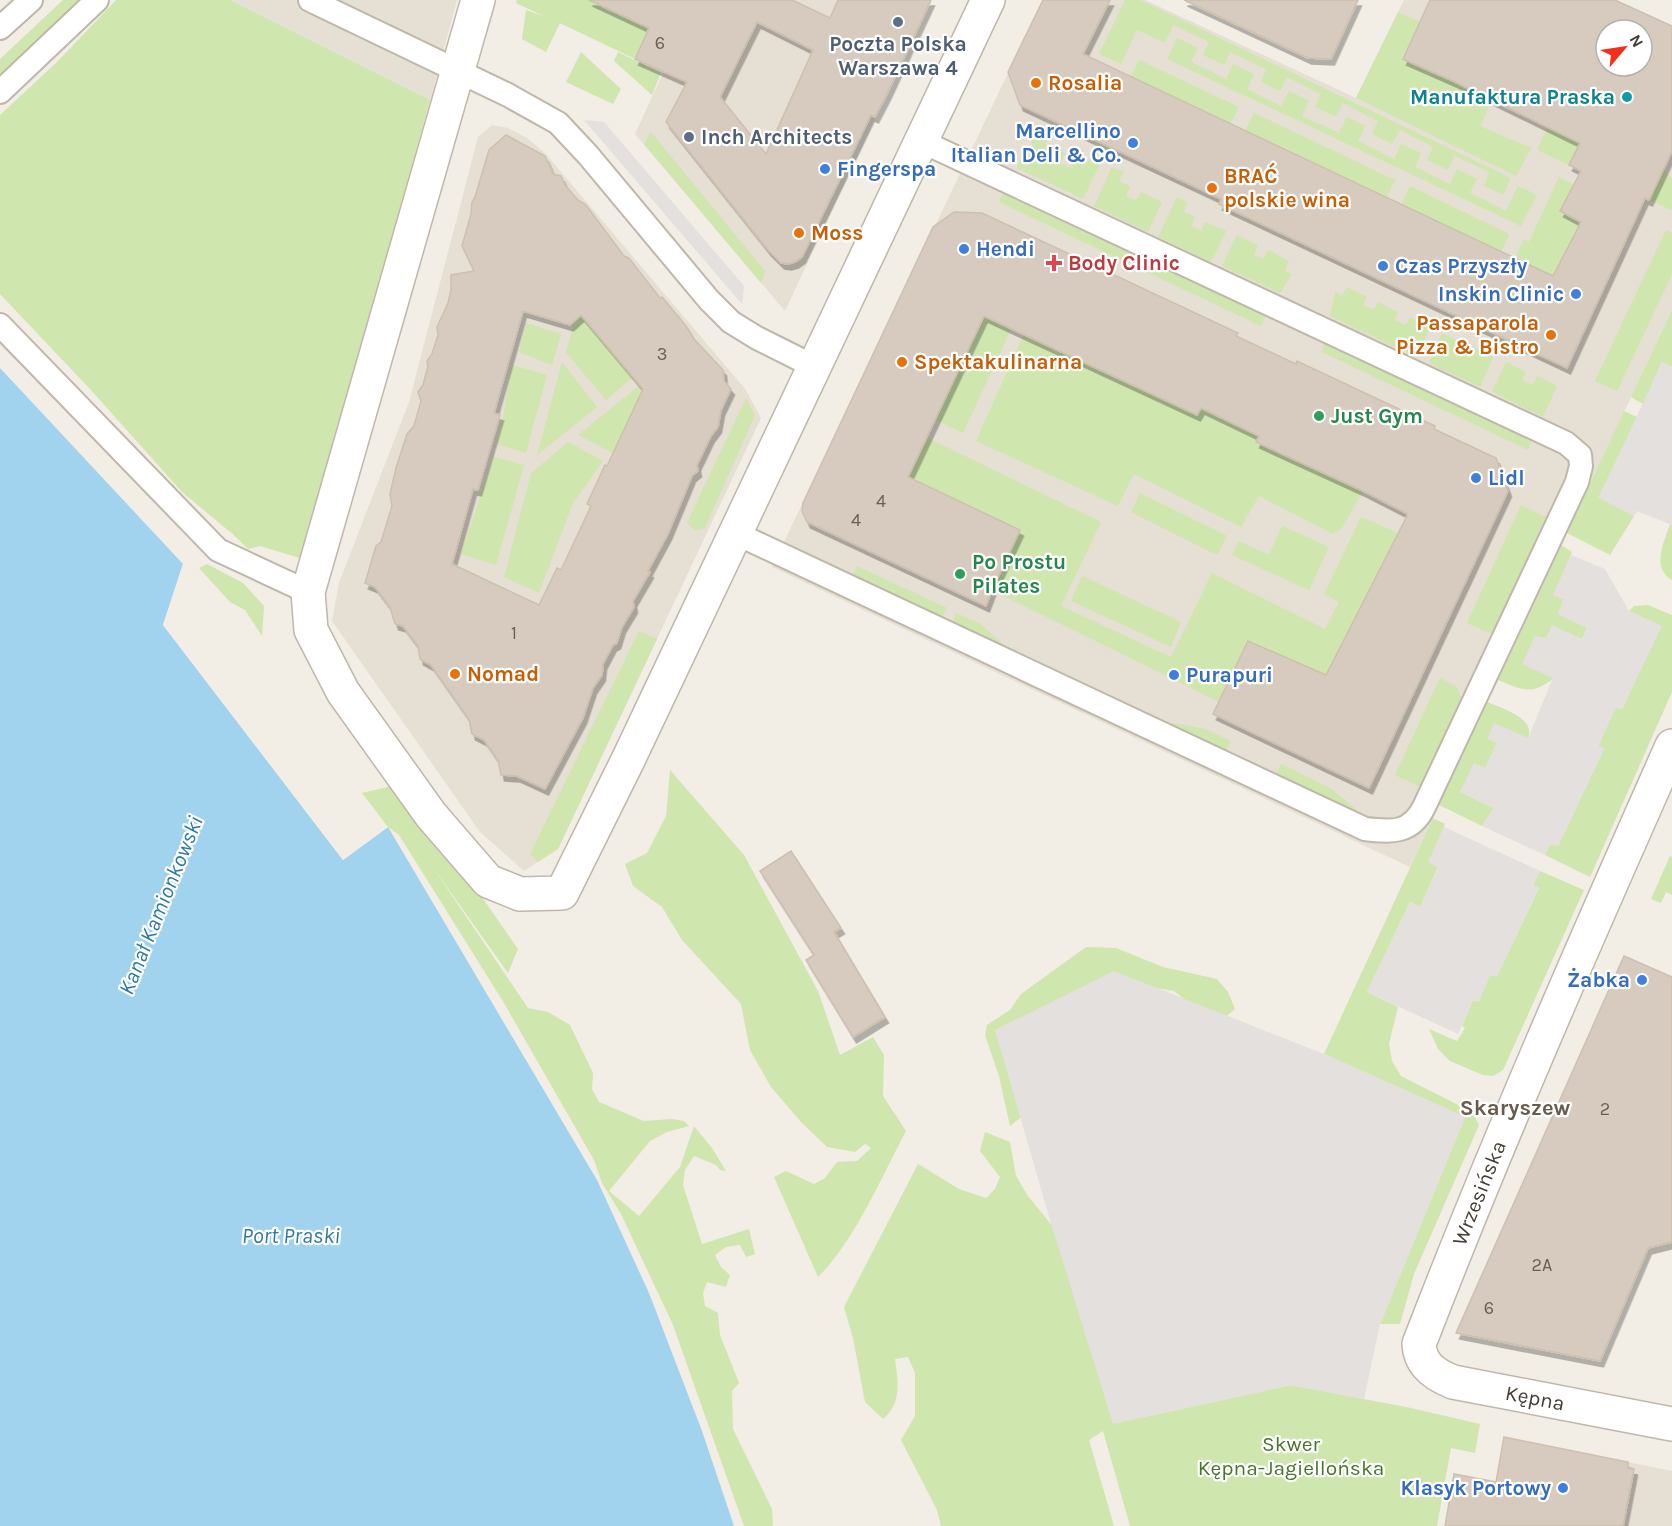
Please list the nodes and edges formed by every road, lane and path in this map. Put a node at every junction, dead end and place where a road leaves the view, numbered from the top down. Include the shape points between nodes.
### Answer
1 (31, 0) edge
2 (97, 0) edge
3 (310, 0) edge
4 (478, 0) edge
5 (988, 0) edge
6 (0, 28) edge
7 (459, 70) junction
8 (0, 92) edge
9 (921, 141) junction
10 (0, 325) edge
11 (814, 367) junction
12 (735, 533) junction
13 (308, 592) junction
14 (1672, 746) edge
15 (1419, 1344) joint
16 (1672, 1424) edge

1 - 6 lane
2 - 8 lane
3 - 7 lane
4 - 7 street
5 - 9 street
7 - 11 lane via 558,123 731,322
7 - 13 street
9 - 11 street
9 - 12 lane via 1566,443 1580,455 1576,482 1424,807 1417,820 1397,830 1365,829
10 - 13 lane via 218,550
11 - 12 street
12 - 13 street via 562,893 520,894 488,881 431,815 343,692 311,630
14 - 15 street, Wrzesińska via 1513,1108
15 - 16 street, Kępna via 1422,1361 1452,1382

